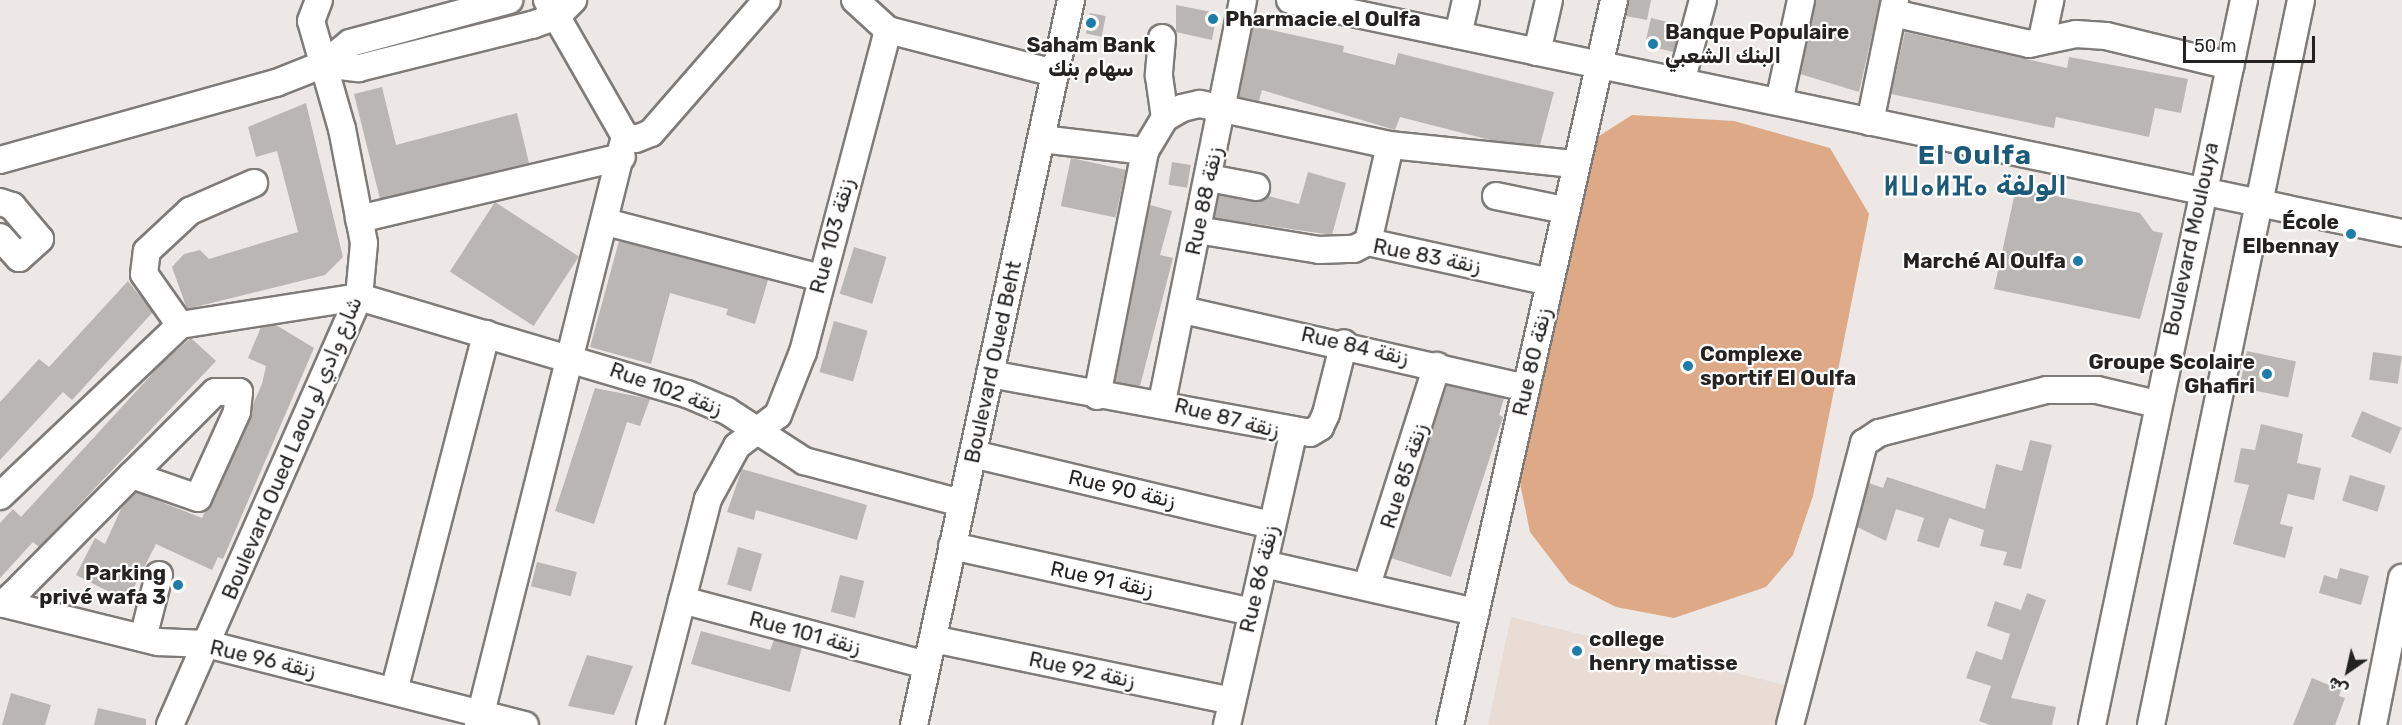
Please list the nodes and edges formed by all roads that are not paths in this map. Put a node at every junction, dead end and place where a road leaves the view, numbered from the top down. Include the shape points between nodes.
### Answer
1 (509, 0) edge
2 (767, 0) edge
3 (855, 0) edge
4 (1071, 0) edge
5 (1243, 0) edge
6 (1290, 0) edge
7 (1466, 0) edge
8 (1549, 0) edge
9 (1614, 0) edge
10 (1703, 0) edge
11 (1801, 0) edge
12 (2050, 0) edge
13 (2244, 0) edge
14 (2301, 0) edge
15 (559, 5) edge
16 (1894, 7) edge
17 (315, 11) edge
18 (888, 30) junction
19 (1458, 35) junction
20 (1162, 38) dead end
21 (2042, 39) junction
22 (1537, 52) junction
23 (324, 64) junction
24 (1599, 65) junction
25 (2230, 66) junction
26 (1054, 73) junction
27 (1681, 82) junction
28 (1779, 102) junction
29 (1224, 110) junction
30 (1165, 118) junction
31 (1870, 122) junction
32 (1041, 139) junction
33 (1390, 145) junction
34 (623, 146) junction
35 (1145, 152) junction
36 (0, 160) edge
37 (1575, 164) junction
38 (1209, 178) junction
39 (254, 183) dead end
40 (1256, 187) dead end
41 (2200, 191) junction
42 (1496, 196) dead end
43 (0, 202) edge
44 (2256, 203) junction
45 (1564, 210) junction
46 (359, 219) junction
47 (606, 222) junction
48 (1197, 230) junction
49 (2402, 233) edge
50 (0, 237) edge
51 (1368, 242) junction
52 (820, 279) junction
53 (1550, 282) junction
54 (359, 297) junction
55 (1183, 310) junction
56 (180, 325) junction
57 (486, 334) junction
58 (1344, 343) junction
59 (573, 356) junction
60 (1437, 366) junction
61 (990, 374) junction
62 (1526, 388) junction
63 (1097, 396) junction
64 (1162, 402) junction
65 (2157, 404) junction
66 (758, 432) junction
67 (1293, 434) junction
68 (973, 454) junction
69 (132, 476) junction
70 (0, 496) edge
71 (962, 503) junction
72 (1272, 525) junction
73 (952, 546) junction
74 (1264, 564) junction
75 (159, 575) dead end
76 (2402, 580) edge
77 (1367, 585) junction
78 (682, 600) junction
79 (1, 603) edge
80 (1251, 612) junction
81 (1476, 612) junction
82 (142, 638) junction
83 (933, 639) junction
84 (207, 644) junction
85 (927, 665) junction
86 (394, 691) junction
87 (1230, 713) edge
88 (479, 720) edge
89 (170, 725) edge
90 (525, 725) edge
91 (650, 725) edge
92 (914, 725) edge
93 (1450, 725) edge
94 (1790, 725) edge
95 (2092, 725) edge
96 (2151, 725) edge
97 (2373, 725) edge

1 - 23 street via 350,43
2 - 34 street via 651,133
3 - 18 street
4 - 26 street, Boulevard Oued Beht
5 - 29 street, Rue 88 زنقة
6 - 19 street
7 - 19 street
8 - 22 street
9 - 24 street, Rue 80 زنقة
10 - 27 street
11 - 28 street
12 - 21 street
13 - 25 street, Boulevard Moulouya
14 - 44 street
15 - 23 street via 359,68
15 - 34 street
16 - 21 street via 2029,44
16 - 31 street
17 - 23 street, Boulevard Oued Laou شارع وادي لو
18 - 26 street
18 - 52 street, Rue 103 زنقة
19 - 22 street
20 - 30 street via 1159,76
21 - 25 street via 2106,36
22 - 24 street
23 - 36 street via 265,87
23 - 46 street, Boulevard Oued Laou شارع وادي لو
24 - 27 street
24 - 37 street, Rue 80 زنقة
25 - 41 street, Boulevard Moulouya
26 - 32 street, Boulevard Oued Beht
27 - 28 street
28 - 31 street
29 - 30 street via 1191,105
29 - 33 street
29 - 38 street, Rue 88 زنقة
30 - 35 street
31 - 41 street
32 - 35 street
32 - 61 street, Boulevard Oued Beht
33 - 37 street
33 - 51 street
34 - 46 street
34 - 47 street
35 - 63 street
37 - 45 street, Rue 80 زنقة
38 - 40 street
38 - 48 street, Rue 88 زنقة
39 - 56 street via 190,211 147,251 144,274
41 - 44 street
41 - 65 street, Boulevard Moulouya
42 - 45 street
43 - 50 street via 12,206 40,238 19,258
44 - 49 street
44 - 96 street
45 - 53 street, Rue 80 زنقة
46 - 54 street, Boulevard Oued Laou شارع وادي لو via 364,270
47 - 52 street
47 - 59 street
48 - 51 street, Rue 83 زنقة via 1318,250 1354,249
48 - 55 street, Rue 88 زنقة
51 - 53 street, Rue 83 زنقة
52 - 66 street, Rue 103 زنقة via 785,401
53 - 62 street, Rue 80 زنقة
54 - 56 street
54 - 57 street, Rue 102 زنقة
54 - 84 street, Boulevard Oued Laou شارع وادي لو
55 - 58 street, Rue 84 زنقة
55 - 64 street, Rue 88 زنقة
56 - 70 street
57 - 59 street, Rue 102 زنقة
57 - 86 street
58 - 60 street, Rue 84 زنقة
58 - 67 street via 1320,427
59 - 66 street, Rue 102 زنقة via 687,394
59 - 88 street
60 - 62 street, Rue 84 زنقة
60 - 77 street, Rue 85 زنقة
61 - 63 street, Rue 87 زنقة
61 - 68 street, Boulevard Oued Beht
62 - 81 street, Rue 80 زنقة
63 - 64 street, Rue 87 زنقة via 1128,404
64 - 67 street, Rue 87 زنقة
65 - 94 street via 2097,390 2047,390 1879,433 1864,443
65 - 95 street, Boulevard Moulouya
66 - 71 street, Rue 102 زنقة via 813,465
66 - 78 street, Rue 103 زنقة via 737,446 722,466
67 - 72 street, Rue 86 زنقة
68 - 71 street, Boulevard Oued Beht
68 - 72 street, Rue 90 زنقة
69 - 69 street via 215,392 239,392 237,412 198,498
69 - 79 street
71 - 73 street, Boulevard Oued Beht
72 - 74 street, Rue 86 زنقة
73 - 80 street, Rue 91 زنقة
73 - 83 street, Boulevard Oued Beht
74 - 77 street
74 - 80 street, Rue 86 زنقة
75 - 82 street
76 - 97 street
77 - 81 street
78 - 85 street, Rue 101 زنقة
78 - 91 street, Rue 103 زنقة
79 - 82 street, Rue 96 زنقة
80 - 87 street, Rue 86 زنقة
81 - 93 street, Rue 80 زنقة
82 - 84 street, Rue 96 زنقة
83 - 85 street, Boulevard Oued Beht
83 - 87 street, Rue 92 زنقة
84 - 86 street, Rue 96 زنقة
84 - 89 street, Boulevard Oued Laou شارع وادي لو
85 - 92 street, Boulevard Oued Beht
86 - 88 street, Rue 96 زنقة
88 - 90 street, Rue 96 زنقة

